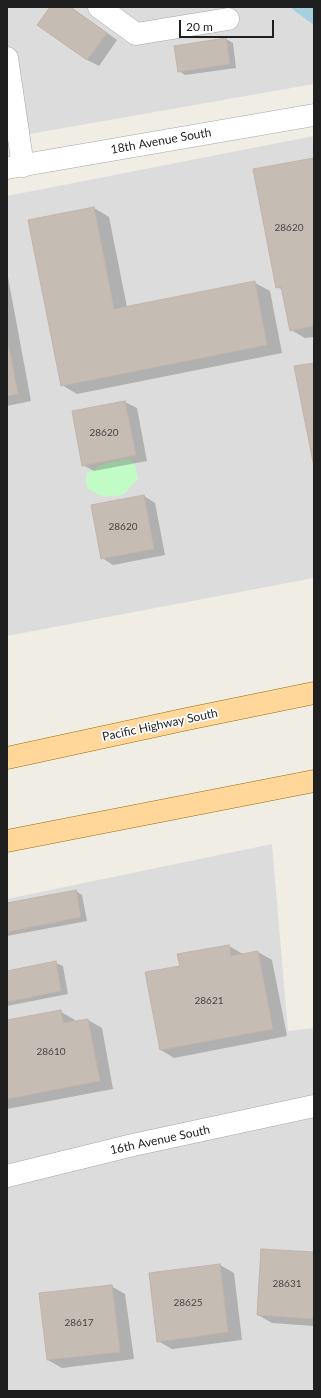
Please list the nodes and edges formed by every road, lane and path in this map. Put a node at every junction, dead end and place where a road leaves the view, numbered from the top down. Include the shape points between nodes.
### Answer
1 (99, 7) edge
2 (228, 18) dead end
3 (7, 58) edge
4 (314, 114) edge
5 (15, 167) edge
6 (314, 693) edge
7 (7, 758) edge
8 (314, 781) edge
9 (7, 841) edge
10 (314, 1106) edge
11 (7, 1176) edge

1 - 2 street via 136,34
3 - 5 street
4 - 5 street, 18th Avenue South
6 - 7 main road, Pacific Highway South
8 - 9 main road
10 - 11 street, 16th Avenue South via 133,1145

